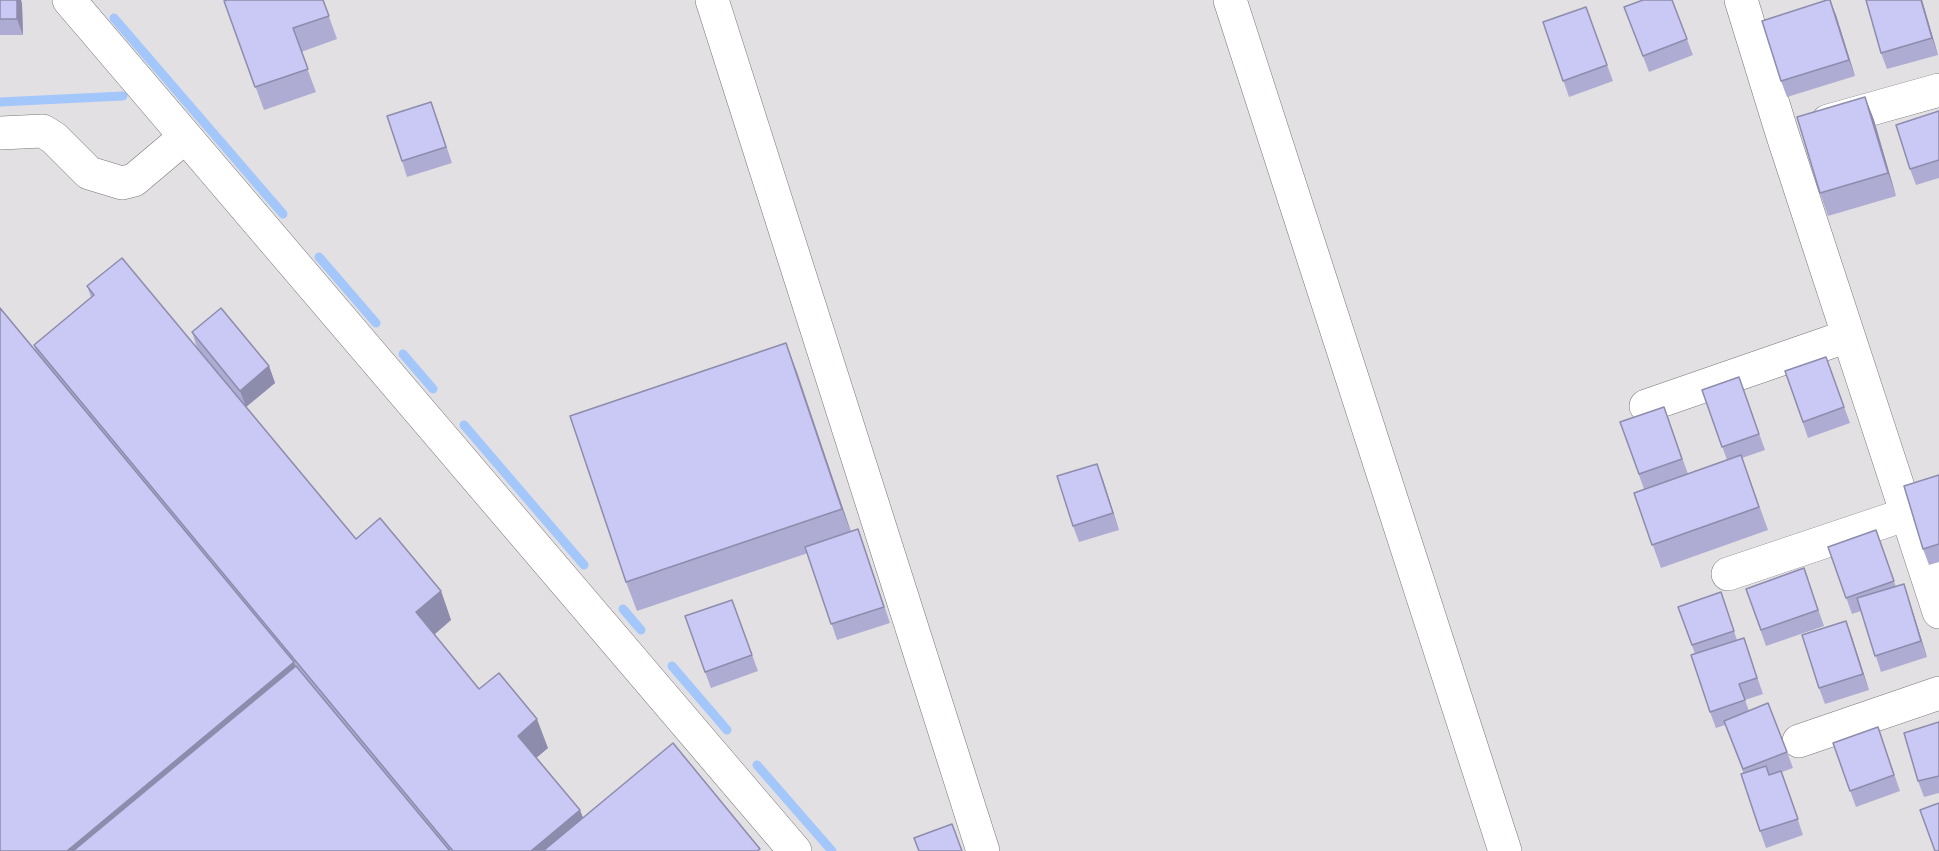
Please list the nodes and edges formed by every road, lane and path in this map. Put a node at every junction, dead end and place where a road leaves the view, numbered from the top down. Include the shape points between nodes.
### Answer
1 (712, 0) edge
2 (1230, 0) edge
3 (1741, 0) edge
4 (80, 3) edge
5 (1939, 90) edge
6 (0, 133) edge
7 (1782, 134) junction
8 (185, 137) junction
9 (1848, 336) junction
10 (1646, 406) dead end
11 (1907, 514) junction
12 (1728, 574) dead end
13 (1937, 601) edge
14 (1939, 693) edge
15 (1800, 741) dead end
16 (795, 851) edge
17 (983, 851) edge
18 (1504, 851) edge

1 - 17 street
2 - 18 street
3 - 7 street
4 - 8 street
5 - 7 street
6 - 8 street via 43,131 89,173 122,183 135,180
7 - 9 street
8 - 16 street
9 - 10 street
9 - 11 street
11 - 12 street
11 - 13 street
14 - 15 street

